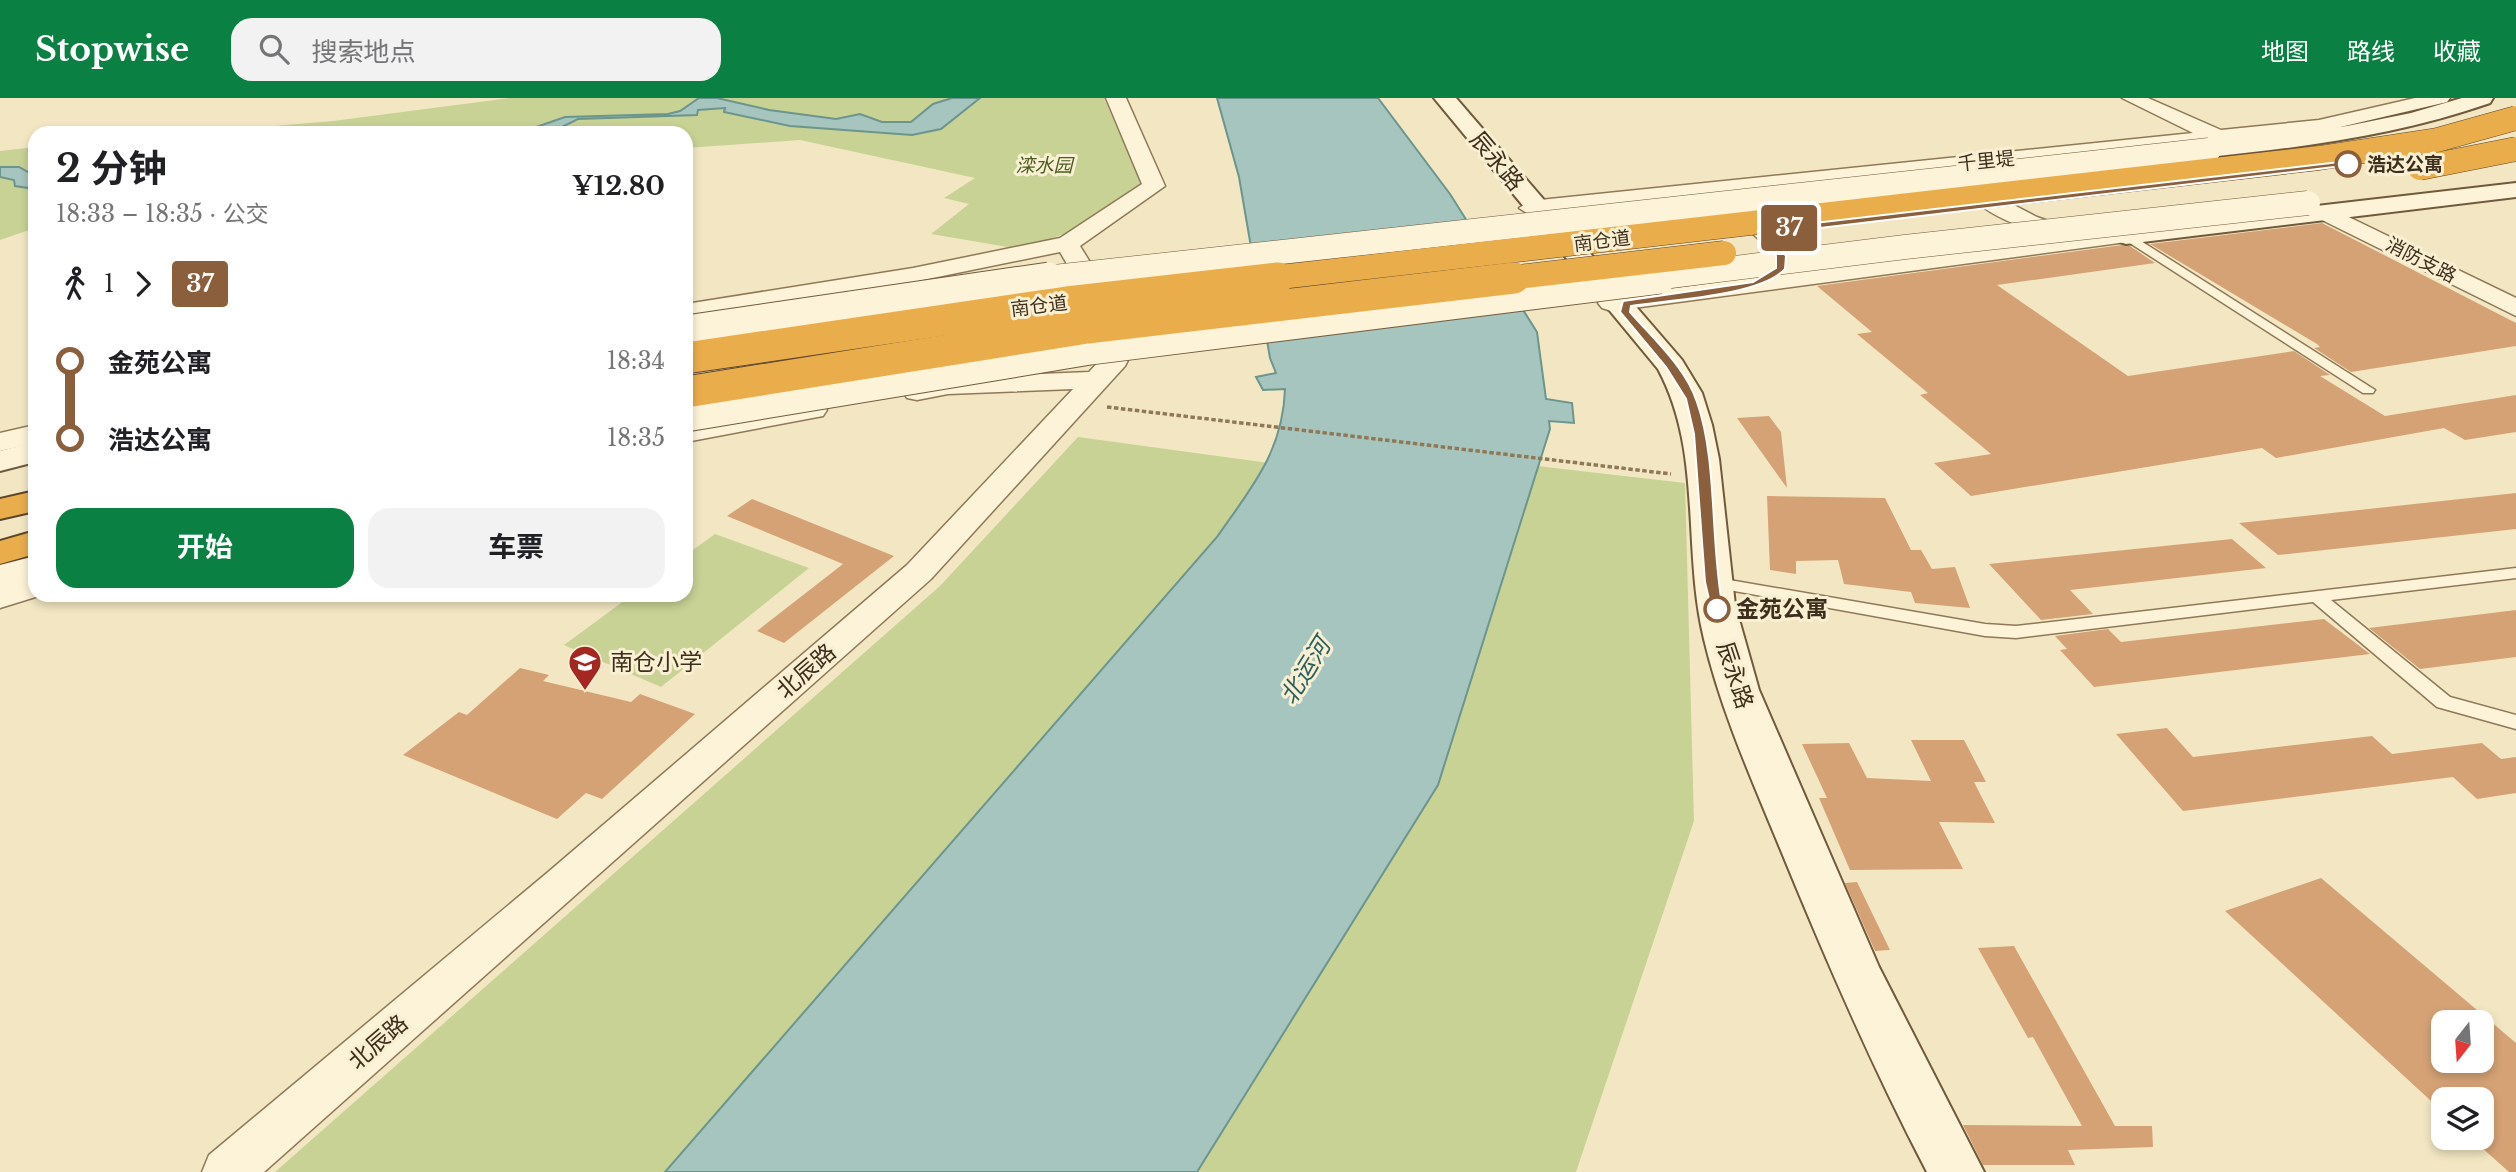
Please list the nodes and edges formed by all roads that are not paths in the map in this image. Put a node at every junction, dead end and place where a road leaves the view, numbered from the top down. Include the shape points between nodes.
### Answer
1 (1116, 98) edge
2 (1438, 98) edge
3 (1445, 98) edge
4 (2132, 98) edge
5 (2440, 98) edge
6 (2482, 98) edge
7 (2516, 118) edge
8 (2516, 126) edge
9 (2213, 143) junction
10 (2516, 149) edge
11 (1975, 162) junction
12 (2516, 178) edge
13 (2516, 190) edge
14 (1658, 194) junction
15 (1993, 204) junction
16 (1533, 208) junction
17 (2317, 208) junction
18 (1763, 232) junction
19 (2126, 236) junction
20 (2095, 240) junction
21 (1067, 244) junction
22 (1755, 285) junction
23 (1622, 304) junction
24 (2516, 308) edge
25 (693, 311) edge
26 (693, 330) edge
27 (693, 357) edge
28 (2368, 390) dead end
29 (693, 391) edge
30 (1088, 392) junction
31 (693, 415) edge
32 (693, 432) edge
33 (28, 435) edge
34 (0, 442) edge
35 (28, 455) edge
36 (0, 461) edge
37 (28, 482) edge
38 (0, 488) edge
39 (28, 502) edge
40 (0, 509) edge
41 (28, 543) edge
42 (0, 551) edge
43 (28, 569) edge
44 (2516, 573) edge
45 (0, 576) edge
46 (1707, 581) junction
47 (28, 588) edge
48 (0, 597) edge
49 (2317, 597) junction
50 (2516, 722) edge
51 (227, 1172) edge
52 (1940, 1172) edge
53 (1956, 1172) edge

1 - 21 street via 1154,186
2 - 16 street, 辰永路
3 - 16 street, 辰永路
4 - 9 street
5 - 9 street, 千里堤 via 2319,126
6 - 9 street, 千里堤 via 2416,120 2363,131
7 - 27 highway, 南仓道, bridge via 2438,140 2331,156 1067,302
8 - 15 street via 2433,150 2372,160
9 - 11 street, 千里堤
9 - 26 street, bridge via 1092,272
10 - 29 highway, 南仓道, bridge via 2407,171 1087,328
11 - 14 street, 千里堤
11 - 15 street via 1961,170 1964,178
12 - 17 street
13 - 17 street
14 - 16 street, 千里堤
14 - 18 street via 1712,204
15 - 18 street
15 - 20 street via 2040,225
16 - 23 street, 辰永路
17 - 19 street
17 - 24 street, 消防支路
17 - 31 street, bridge via 1905,247 1090,349
18 - 22 street via 1778,249 1780,269
19 - 20 street
19 - 28 lane
20 - 22 street
21 - 25 street
21 - 30 street, 北辰路 via 1106,310 1115,360
22 - 23 street
23 - 46 street, 辰永路 via 1681,391 1692,431
23 - 46 street, 辰永路 via 1691,399 1700,434
30 - 32 street via 948,386
30 - 51 street, 北辰路 via 919,572
33 - 34 street
35 - 36 street
37 - 38 highway
39 - 40 highway
41 - 42 highway
43 - 45 street
44 - 49 lane
46 - 49 lane via 2016,632
46 - 52 street, 辰永路 via 1712,633 1732,704 1802,882 1903,1105
46 - 53 street, 辰永路 via 1743,706 1846,949 1921,1109
47 - 48 street
49 - 50 lane via 2444,702

